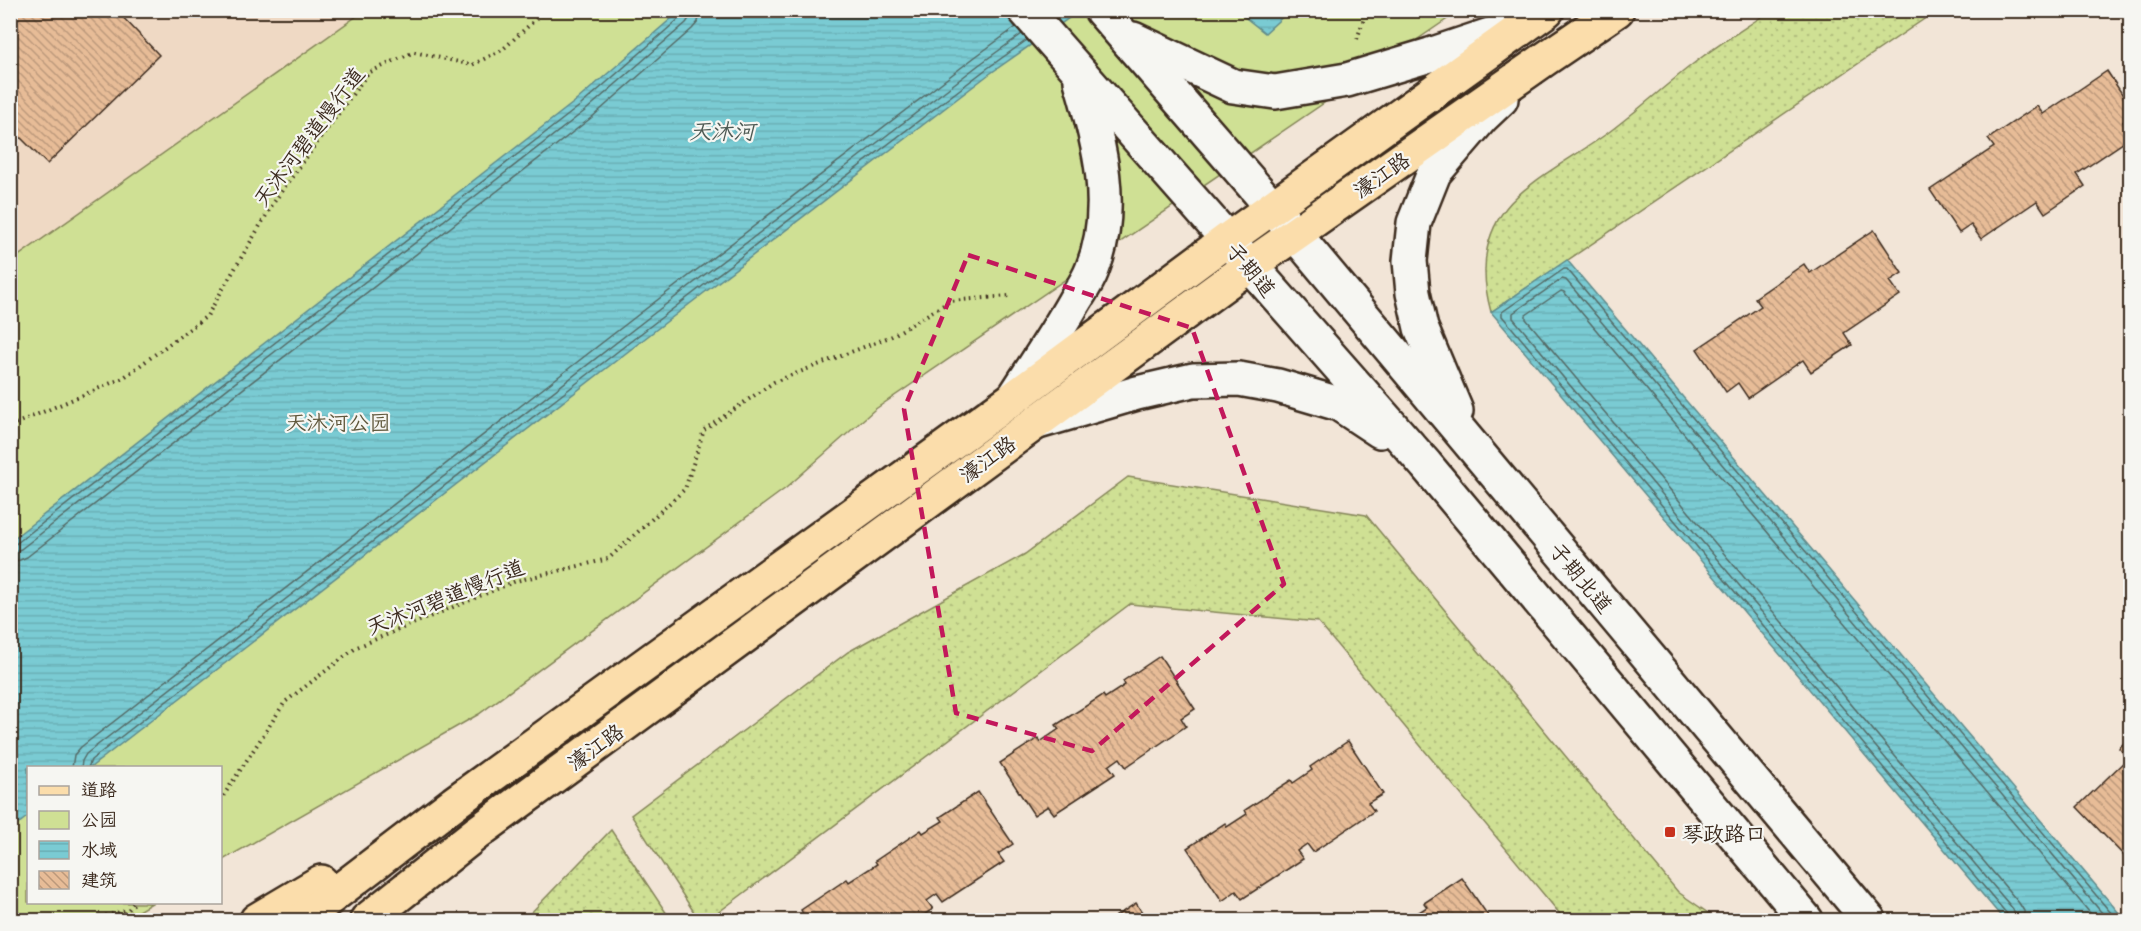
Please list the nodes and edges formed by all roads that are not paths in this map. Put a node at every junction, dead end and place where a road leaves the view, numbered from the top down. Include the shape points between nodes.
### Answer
1 (1025, 10) edge
2 (1617, 10) edge
3 (1539, 16) edge
4 (1111, 22) edge
5 (1545, 59) junction
6 (1079, 73) junction
7 (1274, 208) junction
8 (1295, 234) junction
9 (1227, 240) junction
10 (1249, 267) junction
11 (1015, 397) junction
12 (1036, 422) junction
13 (1470, 443) junction
14 (1426, 465) junction
15 (454, 803) junction
16 (478, 832) junction
17 (257, 921) edge
18 (301, 921) edge
19 (367, 921) edge
20 (398, 921) edge
21 (1806, 921) edge
22 (1869, 921) edge

1 - 6 street, 子期道
2 - 5 main road, 濠江路
3 - 4 street via 1347,80 1275,92 1233,86
3 - 7 main road, 濠江路
4 - 7 street
5 - 8 main road, 濠江路
5 - 13 street via 1482,117 1434,173 1414,223 1410,261 1421,328
6 - 9 street, 子期道
6 - 11 street via 1097,135 1105,194 1102,233 1092,271
7 - 8 street
7 - 9 main road, 濠江路
8 - 10 main road, 濠江路
8 - 13 street, 子期北道
9 - 10 street, 子期道
9 - 11 main road, 濠江路
10 - 12 main road, 濠江路
10 - 14 street, 子期道
11 - 15 main road, 濠江路
12 - 14 street via 1193,380 1239,379 1339,404
12 - 16 main road, 濠江路
13 - 22 street, 子期北道
14 - 21 street
15 - 17 main road
15 - 18 main road, 濠江路
16 - 19 main road, 濠江路
16 - 20 main road

